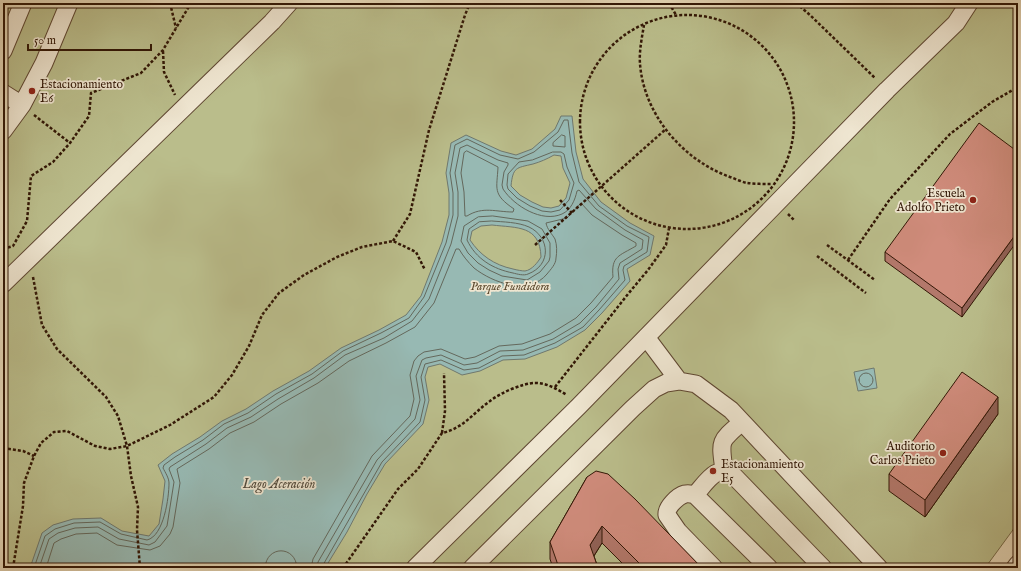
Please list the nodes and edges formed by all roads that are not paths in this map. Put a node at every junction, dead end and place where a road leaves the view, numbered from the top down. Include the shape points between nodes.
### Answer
1 (23, 3) edge
2 (69, 3) edge
3 (289, 3) edge
4 (969, 3) edge
5 (3, 51) edge
6 (3, 93) edge
7 (22, 105) junction
8 (3, 131) edge
9 (3, 284) edge
10 (646, 337) junction
11 (679, 381) junction
12 (742, 422) junction
13 (724, 470) junction
14 (695, 494) junction
15 (1018, 564) edge
16 (415, 568) edge
17 (472, 568) edge
18 (714, 568) edge
19 (769, 568) edge
20 (823, 568) edge
21 (879, 568) edge
22 (1015, 568) edge

1 - 5 street
2 - 7 street via 44,63
3 - 9 street
4 - 10 street via 956,23 887,90
6 - 7 street
7 - 8 street
10 - 11 street
10 - 16 street
11 - 12 street via 696,384 731,410
11 - 17 street via 666,383 654,389
12 - 13 street via 725,437 721,447
12 - 21 street
13 - 14 street via 713,475
13 - 20 street via 734,476
14 - 18 street via 685,494 676,500 668,509 667,515 678,531
14 - 19 street
15 - 22 street

